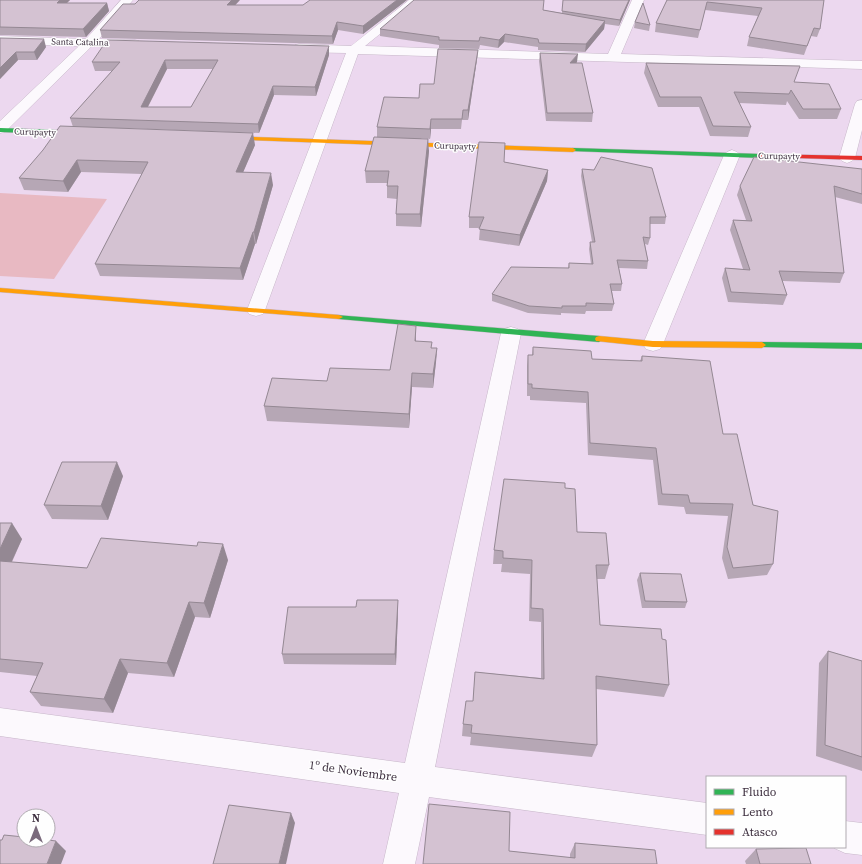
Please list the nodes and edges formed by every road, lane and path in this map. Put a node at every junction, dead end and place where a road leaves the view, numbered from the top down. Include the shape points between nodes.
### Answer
1 (126, 0) edge
2 (416, 0) edge
3 (638, 0) edge
4 (0, 40) edge
5 (90, 42) junction
6 (145, 44) edge
7 (289, 48) edge
8 (352, 50) junction
9 (613, 57) junction
10 (862, 65) edge
11 (862, 104) edge
12 (0, 130) edge
13 (96, 134) edge
14 (215, 138) edge
15 (319, 142) junction
16 (732, 156) junction
17 (847, 158) junction
18 (862, 158) edge
19 (0, 290) edge
20 (256, 310) junction
21 (511, 333) junction
22 (653, 344) junction
23 (862, 346) edge
24 (0, 722) edge
25 (416, 780) junction
26 (706, 819) edge
27 (846, 837) edge
28 (862, 839) edge
29 (399, 864) edge

1 - 5 street
2 - 8 street
3 - 9 street
4 - 5 street, Santa Catalina
5 - 6 street, Santa Catalina
5 - 12 street
7 - 8 street
8 - 9 street
8 - 15 street
9 - 10 street
11 - 17 street
12 - 13 street, Curupayty
14 - 15 street, Curupayty
15 - 16 street, Curupayty
15 - 20 street
16 - 17 street, Curupayty
16 - 22 street
17 - 18 street, Curupayty
19 - 20 street
20 - 21 street
21 - 22 street
21 - 25 street
22 - 23 street
24 - 25 street, 1º de Noviembre
25 - 26 street, 1º de Noviembre
25 - 29 street
27 - 28 street

